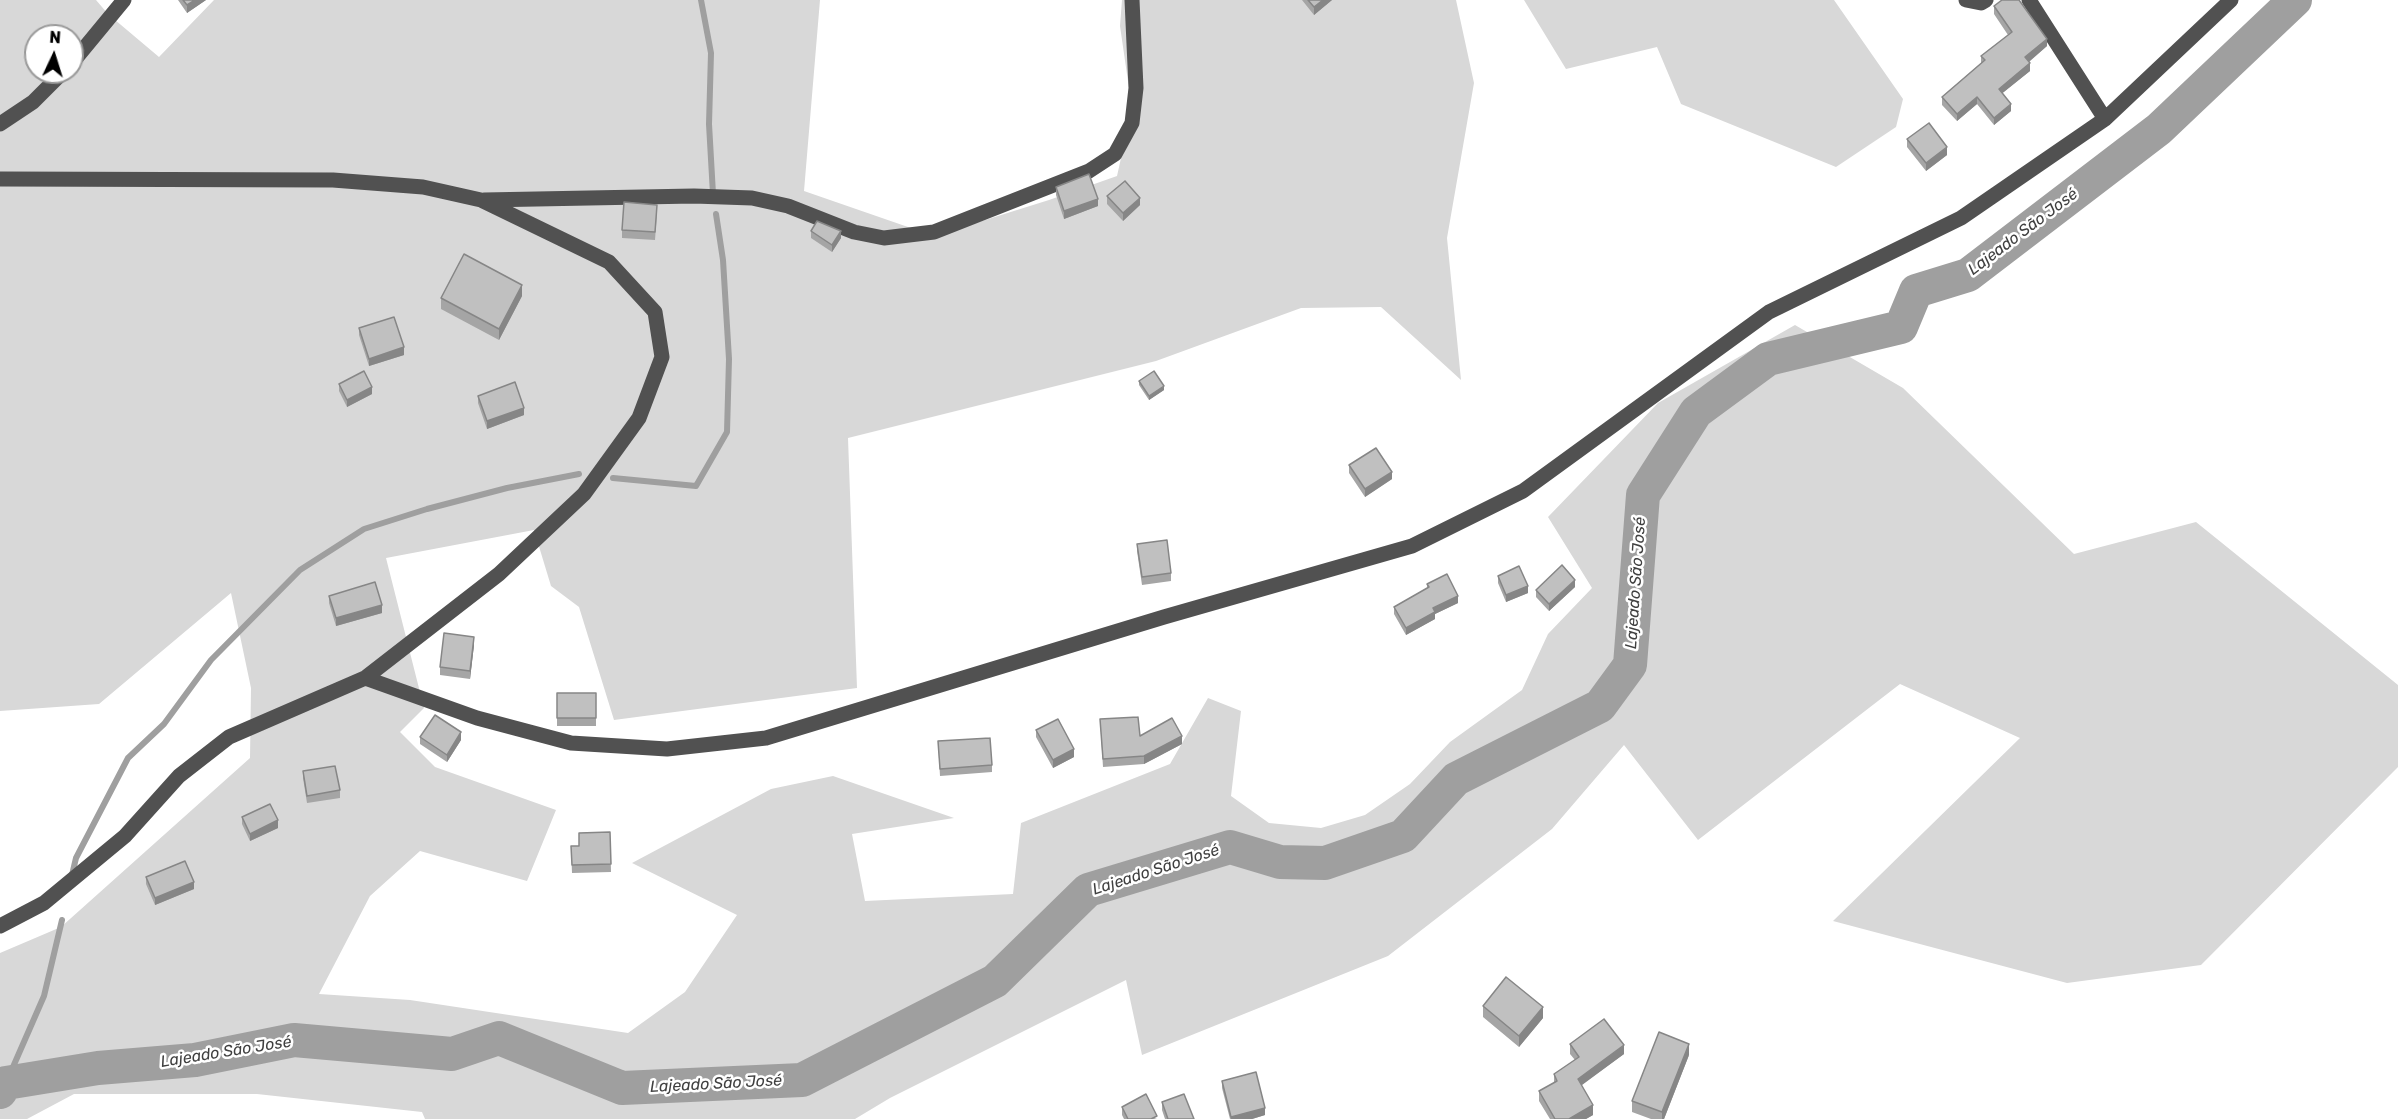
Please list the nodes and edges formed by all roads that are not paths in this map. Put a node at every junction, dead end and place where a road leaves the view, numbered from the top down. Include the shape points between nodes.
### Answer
1 (124, 0) edge
2 (1132, 0) edge
3 (1966, 0) edge
4 (1986, 0) edge
5 (2029, 0) edge
6 (2231, 0) edge
7 (84, 48) edge
8 (51, 84) edge
9 (2105, 119) junction
10 (0, 124) edge
11 (0, 179) edge
12 (481, 200) junction
13 (366, 678) junction
14 (0, 926) edge

1 - 7 street
2 - 12 street via 1135,100 1132,123 1114,154 1089,171 934,232 884,238 752,198
3 - 4 street
5 - 9 street
6 - 9 street
8 - 10 street via 33,102
9 - 13 street via 1961,218 1769,312 1523,491 1412,546 766,738 667,749 571,743 477,718
11 - 12 street via 333,180 423,188
12 - 13 street via 609,262 655,312 662,357 639,418 584,494 499,574
13 - 14 street via 229,737 179,776 125,836 44,903

